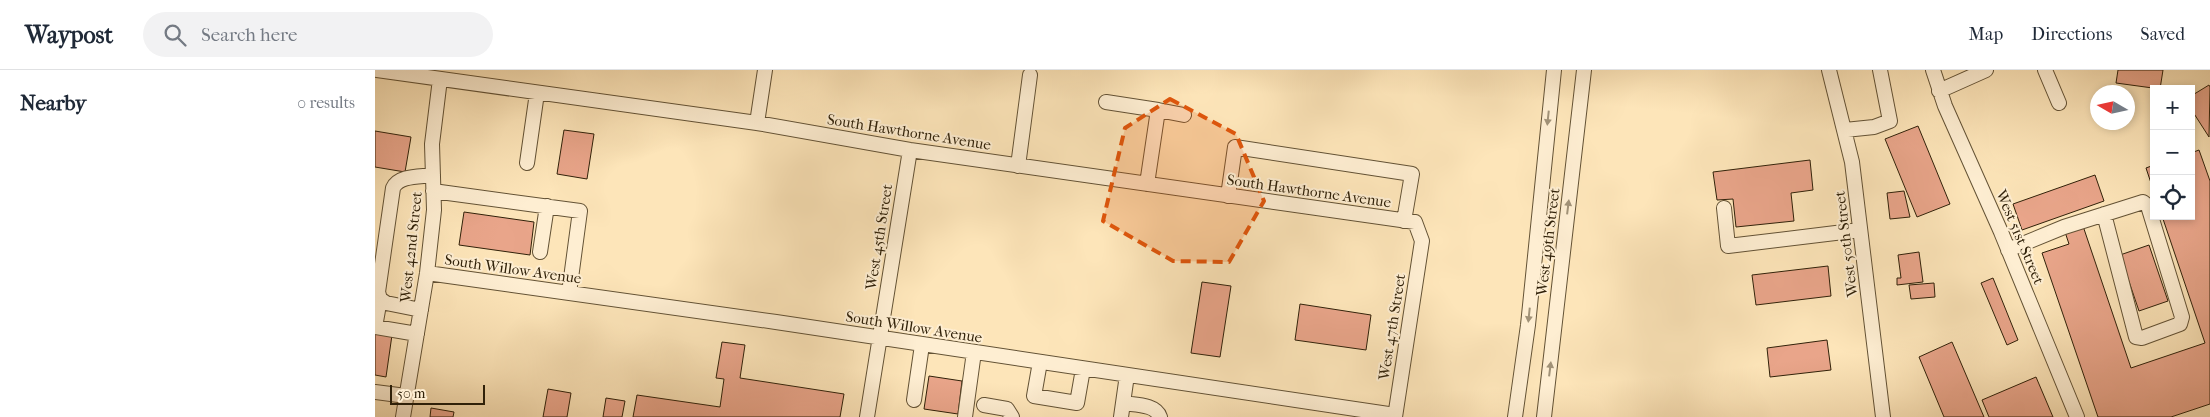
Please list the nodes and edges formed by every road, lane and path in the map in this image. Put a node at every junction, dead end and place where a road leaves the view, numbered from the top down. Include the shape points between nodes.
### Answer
1 (377, 70) edge
2 (765, 70) edge
3 (1554, 70) edge
4 (1584, 70) edge
5 (1829, 70) edge
6 (1880, 70) edge
7 (1933, 70) edge
8 (1986, 70) edge
9 (2045, 70) edge
10 (1031, 75) dead end
11 (446, 77) edge
12 (1939, 91) junction
13 (537, 94) junction
14 (1106, 102) dead end
15 (2059, 103) dead end
16 (1158, 110) junction
17 (1184, 115) dead end
18 (757, 123) junction
19 (1845, 130) junction
20 (910, 150) junction
21 (527, 163) dead end
22 (1018, 166) junction
23 (433, 175) junction
24 (1147, 184) junction
25 (433, 191) junction
26 (1228, 196) junction
27 (547, 206) junction
28 (1724, 208) dead end
29 (2104, 214) junction
30 (1404, 221) junction
31 (1860, 230) junction
32 (1422, 241) joint
33 (2008, 250) junction
34 (540, 252) dead end
35 (427, 273) junction
36 (569, 293) junction
37 (380, 300) junction
38 (421, 310) junction
39 (375, 327) edge
40 (417, 334) junction
41 (879, 338) junction
42 (922, 345) junction
43 (974, 352) junction
44 (1040, 362) junction
45 (1083, 368) junction
46 (1127, 375) junction
47 (375, 392) edge
48 (406, 396) junction
49 (913, 400) dead end
50 (1123, 403) junction
51 (984, 405) dead end
52 (1395, 416) edge
53 (403, 417) edge
54 (867, 417) edge
55 (965, 417) edge
56 (1012, 417) edge
57 (1121, 417) edge
58 (1160, 417) edge
59 (1515, 417) edge
60 (1544, 417) edge
61 (1883, 417) edge
62 (2077, 417) edge

1 - 11 street, South Hawthorne Avenue
2 - 18 street
3 -> 59 street, West 49th Street via 1528,325
60 -> 4 street, West 49th Street
5 - 19 street, West 50th Street
6 - 19 street via 1890,121 1874,128
7 - 12 street, West 51st Street
8 - 12 street
9 - 15 street
10 - 22 street
11 - 13 street, South Hawthorne Avenue
11 - 23 street, West 42nd Street via 432,144
12 - 33 street, West 51st Street
13 - 18 street, South Hawthorne Avenue
13 - 21 street
14 - 16 street
16 - 17 street
16 - 24 street
18 - 20 street, South Hawthorne Avenue
19 - 31 street, West 50th Street
20 - 22 street, South Hawthorne Avenue
20 - 41 street, West 45th Street
22 - 24 street, South Hawthorne Avenue
23 - 25 street, West 42nd Street
23 - 37 street via 402,180 393,188 378,292
24 - 26 street, South Hawthorne Avenue
25 - 27 street
25 - 35 street, West 42nd Street
26 - 30 street, South Hawthorne Avenue
26 - 30 street via 1235,147 1411,174
27 - 34 street
27 - 36 street via 580,211
28 - 31 street via 1728,246
29 - 29 street via 2143,202 2149,206 2182,317 2180,324 2142,338 2136,337
29 - 33 street
30 - 32 street, South Hawthorne Avenue via 1415,222
31 - 61 street, West 50th Street
32 - 52 street, West 47th Street
33 - 62 street, West 51st Street
35 - 36 street, South Willow Avenue
35 - 38 street, West 42nd Street
36 - 41 street, South Willow Avenue
37 - 38 street
37 - 39 street
38 - 40 street, West 42nd Street
39 - 40 street
40 - 48 street, West 42nd Street
41 - 42 street, South Willow Avenue
41 - 54 street, West 45th Street
42 - 43 street, South Willow Avenue
42 - 49 street
43 - 44 street, South Willow Avenue
43 - 55 street
44 - 45 street, South Willow Avenue
44 - 45 street via 1034,396 1077,403
45 - 46 street, South Willow Avenue
46 - 50 street
46 - 52 street, South Willow Avenue
47 - 48 street
48 - 53 street, West 42nd Street
50 - 57 street
50 - 58 street via 1153,408
51 - 56 street via 1007,409

